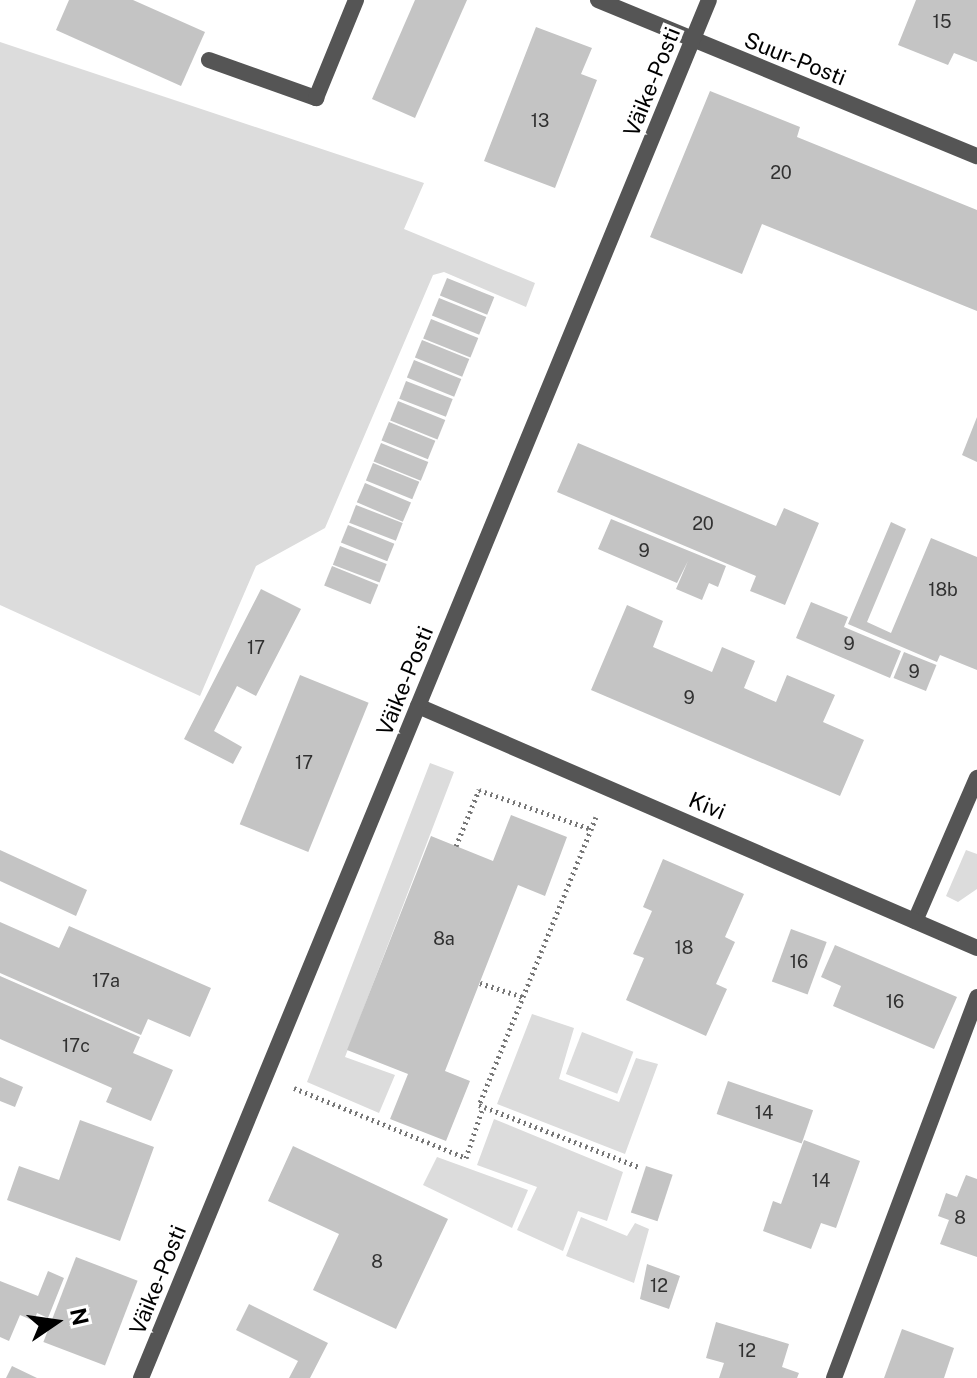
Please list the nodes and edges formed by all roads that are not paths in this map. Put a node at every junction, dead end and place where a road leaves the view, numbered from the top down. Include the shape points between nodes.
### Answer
1 (356, 0) edge
2 (598, 0) edge
3 (709, 0) edge
4 (692, 42) junction
5 (209, 60) dead end
6 (977, 156) edge
7 (418, 706) junction
8 (977, 778) edge
9 (915, 921) junction
10 (977, 948) edge
11 (977, 997) edge
12 (141, 1378) edge
13 (834, 1378) edge

1 - 5 street via 316,98
2 - 4 street, Suur-Posti
3 - 4 street, Väike-Posti
4 - 6 street, Suur-Posti
4 - 7 street, Väike-Posti
7 - 9 street, Kivi
7 - 12 street, Väike-Posti
8 - 9 street
9 - 10 street, Kivi
11 - 13 street

